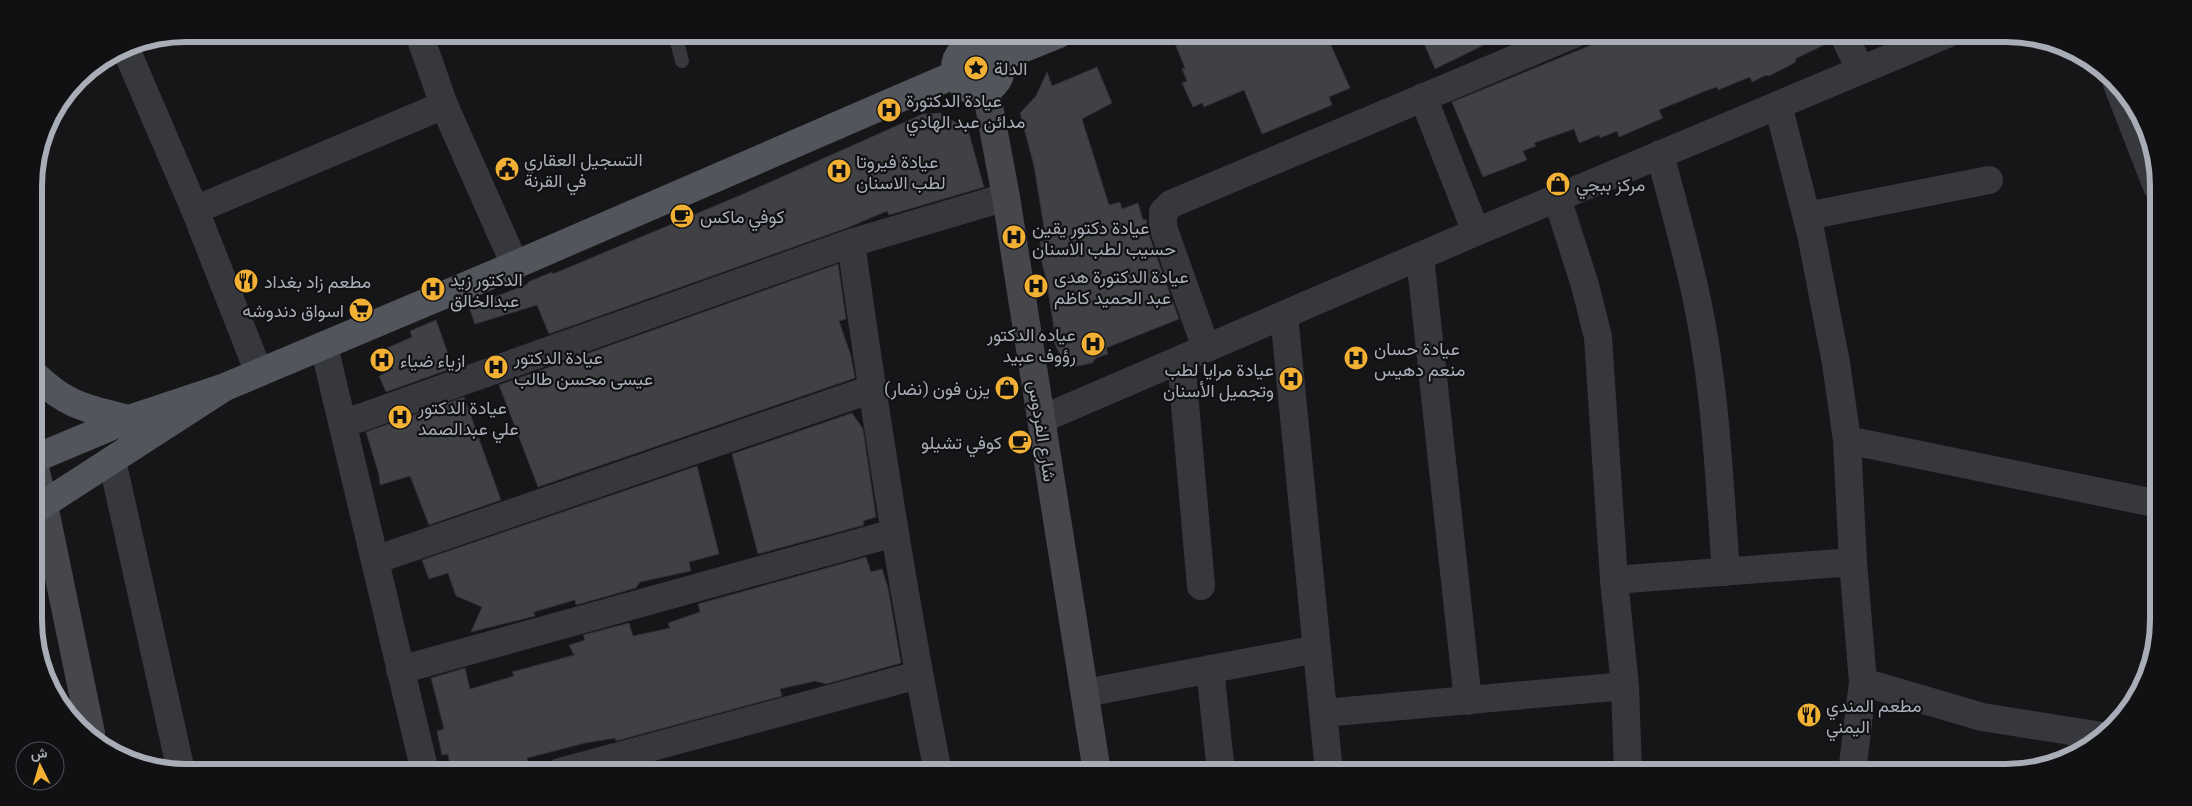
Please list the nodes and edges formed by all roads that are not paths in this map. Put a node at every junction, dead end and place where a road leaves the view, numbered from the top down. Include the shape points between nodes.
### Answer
1 (423, 43) edge
2 (677, 43) edge
3 (969, 43) edge
4 (981, 43) edge
5 (1037, 43) edge
6 (1552, 43) edge
7 (1847, 43) edge
8 (1925, 43) edge
9 (128, 55) edge
10 (1000, 58) junction
11 (682, 61) dead end
12 (1860, 69) junction
13 (956, 74) junction
14 (986, 90) junction
15 (1423, 97) junction
16 (444, 105) junction
17 (1778, 106) junction
18 (2127, 111) edge
19 (1660, 154) junction
20 (2147, 161) edge
21 (1989, 180) dead end
22 (1006, 197) junction
23 (1557, 198) junction
24 (195, 210) junction
25 (1807, 216) junction
26 (1476, 232) junction
27 (851, 243) junction
28 (1420, 257) junction
29 (515, 265) junction
30 (1284, 315) junction
31 (324, 346) junction
32 (1206, 348) junction
33 (1181, 359) junction
34 (259, 373) junction
35 (43, 383) edge
36 (225, 387) junction
37 (872, 389) junction
38 (1042, 419) junction
39 (129, 420) junction
40 (343, 424) junction
41 (1847, 440) junction
42 (42, 455) edge
43 (112, 460) junction
44 (2150, 502) edge
45 (42, 506) edge
46 (42, 517) edge
47 (894, 533) junction
48 (375, 560) junction
49 (1853, 562) junction
50 (1726, 572) junction
51 (1614, 580) junction
52 (1201, 586) dead end
53 (1317, 649) junction
54 (1210, 669) junction
55 (400, 670) junction
56 (918, 675) junction
57 (1863, 682) junction
58 (1625, 686) junction
59 (1085, 693) junction
60 (1468, 701) junction
61 (1324, 713) junction
62 (89, 725) edge
63 (2091, 735) edge
64 (179, 763) edge
65 (1220, 763) edge
66 (1327, 763) edge
67 (1628, 763) edge
68 (1853, 763) edge
69 (423, 764) edge
70 (617, 764) edge
71 (936, 764) edge
72 (1096, 764) edge

1 - 16 street
2 - 11 lane
3 - 13 main road via 957,58
4 - 10 main road
5 - 10 main road
6 - 15 street
7 - 12 street
8 - 12 street
9 - 24 street
10 - 14 main road via 1001,74
12 - 17 street
13 - 14 main road via 959,81 971,90
13 - 29 main road
14 - 22 street, شارع الفردوس
15 - 26 street
15 - 32 street via 1171,204 1163,212 1163,227
16 - 24 street
16 - 29 street
17 - 19 street
17 - 25 street
18 - 20 street
19 - 23 street
19 - 50 street via 1704,338 1712,394
21 - 25 street
22 - 27 street
22 - 38 street, شارع الفردوس
23 - 26 street
23 - 51 street via 1598,338
24 - 34 street
25 - 41 street via 1836,363
26 - 28 street
27 - 37 street
27 - 40 street
28 - 30 street
28 - 60 street
29 - 31 main road
30 - 32 street
30 - 53 street
31 - 34 main road
31 - 40 street
32 - 33 street
33 - 38 street
33 - 52 street
34 - 36 main road
35 - 39 main road via 71,403
36 - 39 main road
36 - 43 main road
37 - 47 street
37 - 48 street
38 - 59 street, شارع الفردوس
39 - 42 main road
40 - 48 street
41 - 44 street
41 - 49 street
43 - 45 main road
43 - 64 street
46 - 62 street
47 - 55 street
47 - 56 street
48 - 55 street
49 - 50 street
49 - 57 street
50 - 51 street
51 - 58 street
53 - 54 street
53 - 61 street
54 - 59 street
54 - 65 street
55 - 69 street
56 - 70 street
56 - 71 street
57 - 63 street via 1982,717
57 - 68 street
58 - 60 street
58 - 67 street
59 - 72 street, شارع الفردوس
60 - 61 street
61 - 66 street

